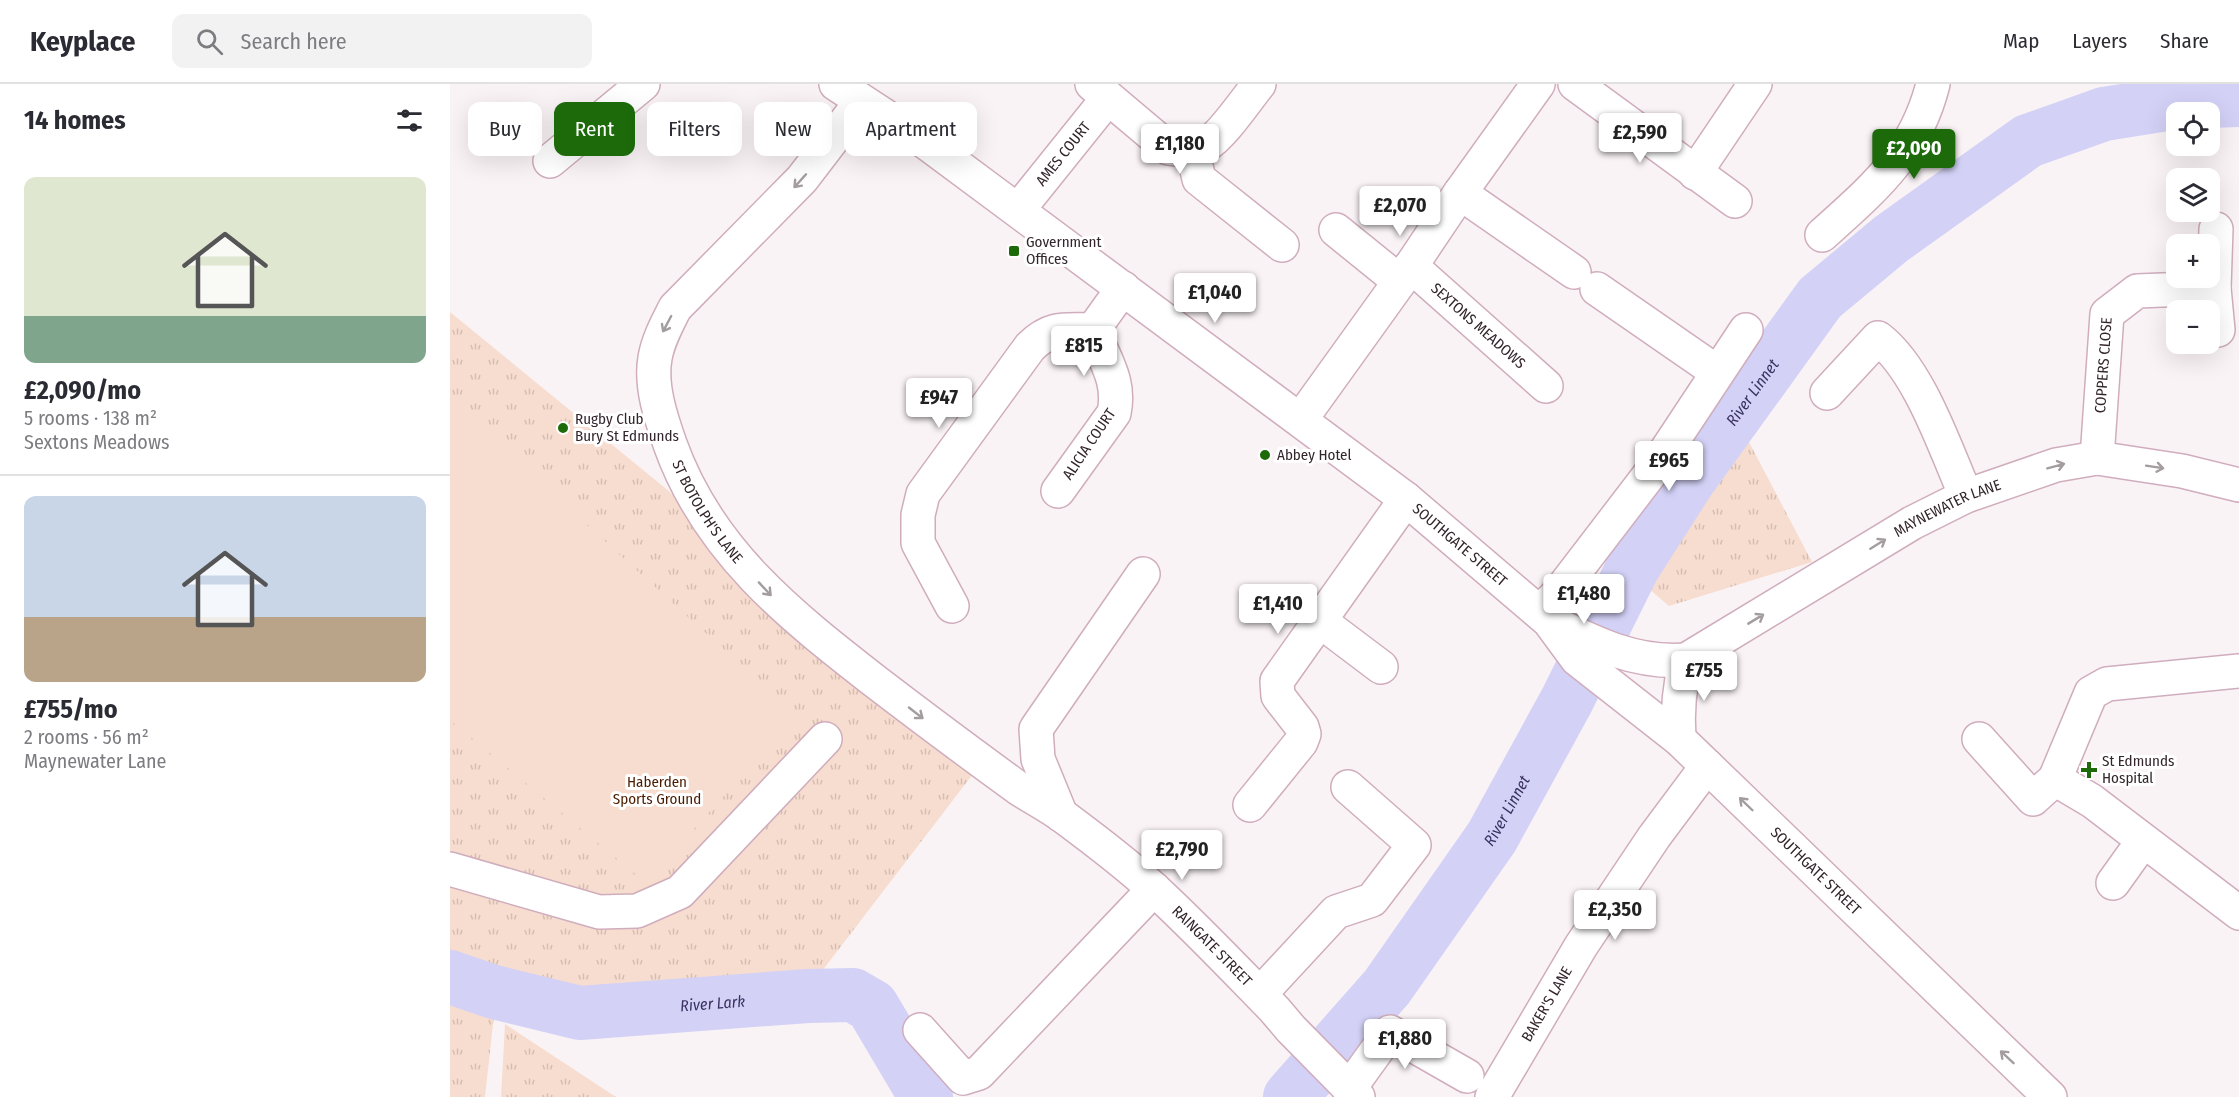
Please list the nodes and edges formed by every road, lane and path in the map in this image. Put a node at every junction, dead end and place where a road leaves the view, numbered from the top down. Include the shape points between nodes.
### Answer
1 (643, 84) edge
2 (1259, 84) edge
3 (1538, 84) edge
4 (1575, 84) edge
5 (1755, 84) edge
6 (1933, 84) edge
7 (1100, 91) edge
8 (849, 93) edge
9 (1192, 149) junction
10 (550, 161) dead end
11 (1695, 173) junction
12 (1460, 193) junction
13 (1735, 201) dead end
14 (1018, 210) junction
15 (2216, 229) dead end
16 (1336, 230) dead end
17 (2216, 234) edge
18 (1822, 235) dead end
19 (1282, 245) dead end
20 (1405, 273) junction
21 (1123, 288) junction
22 (2214, 288) joint
23 (2215, 300) edge
24 (1093, 330) junction
25 (1746, 330) dead end
26 (1717, 372) junction
27 (1546, 386) dead end
28 (1827, 393) dead end
29 (1301, 419) junction
30 (2097, 458) junction
31 (2239, 485) edge
32 (1058, 491) dead end
33 (1966, 496) junction
34 (1406, 499) junction
35 (1143, 574) dead end
36 (952, 606) dead end
37 (1544, 616) junction
38 (1320, 621) junction
39 (1591, 654) junction
40 (1686, 660) junction
41 (1381, 667) dead end
42 (2239, 671) edge
43 (825, 739) dead end
44 (1679, 739) junction
45 (1979, 739) dead end
46 (1707, 766) junction
47 (2055, 779) junction
48 (1348, 787) dead end
49 (1023, 791) joint
50 (1250, 805) dead end
51 (1061, 815) junction
52 (2143, 840) junction
53 (450, 869) edge
54 (2113, 883) dead end
55 (1154, 889) junction
56 (2239, 913) edge
57 (1260, 994) junction
58 (920, 1030) dead end
59 (1467, 1076) dead end
60 (1350, 1089) edge
61 (1492, 1097) edge
62 (2050, 1097) edge

1 - 10 street
2 - 9 street via 1214,139
3 - 12 street
4 - 11 street
5 - 11 street
6 - 18 street via 1914,137 1883,180
7 - 9 street, AMES COURT via 1168,148
7 - 14 street, AMES COURT
8 - 14 street, SOUTHGATE STREET via 928,144
8 -> 49 street, ST BOTOLPH'S LANE via 802,179 675,308 655,359 662,420 698,506 719,539 769,593 811,632
9 - 19 street via 1200,179
11 - 13 street
12 - 20 street
12 - 26 street
14 - 21 street, SOUTHGATE STREET
15 - 17 street
16 - 20 street, SEXTONS MEADOWS
20 - 27 street, SEXTONS MEADOWS
20 - 29 street
21 - 24 street
21 - 29 street, SOUTHGATE STREET
22 - 23 street
22 - 30 street, COPPERS CLOSE via 2137,291 2107,314
24 - 32 street, ALICIA COURT via 1115,380 1114,413
24 - 36 street via 1059,330 1042,335 923,494 918,543
25 - 26 street
26 - 37 street via 1656,466
28 - 33 street via 1878,338 1884,342 1915,380
29 - 34 street, SOUTHGATE STREET
30 -> 31 street, MAYNEWATER LANE via 2182,471
33 -> 30 street, MAYNEWATER LANE via 2056,465
40 -> 33 street, MAYNEWATER LANE via 1912,523
34 - 37 street, SOUTHGATE STREET
34 - 38 street
35 - 51 street via 1036,729 1038,759
37 - 39 street, SOUTHGATE STREET
38 - 41 street
38 - 50 street via 1277,681 1278,696 1304,734
39 - 40 street, MAYNEWATER LANE via 1665,662
39 - 44 street, SOUTHGATE STREET
40 - 44 street via 1679,689
42 - 47 street via 2107,684 2091,693
43 - 53 street via 680,892 637,911 599,912
44 - 46 street, SOUTHGATE STREET
45 - 47 street via 2033,799
46 - 61 street, BAKER'S LANE via 1581,946
62 -> 46 street, SOUTHGATE STREET
47 - 52 street
48 - 57 street via 1414,845 1372,900 1335,912
49 - 51 street, RAINGATE STREET
51 - 55 street, RAINGATE STREET
52 - 54 street
52 - 56 street
55 - 57 street, RAINGATE STREET
55 - 58 street via 979,1073 963,1078
57 - 60 street, RAINGATE STREET
59 - 60 street via 1390,1032

